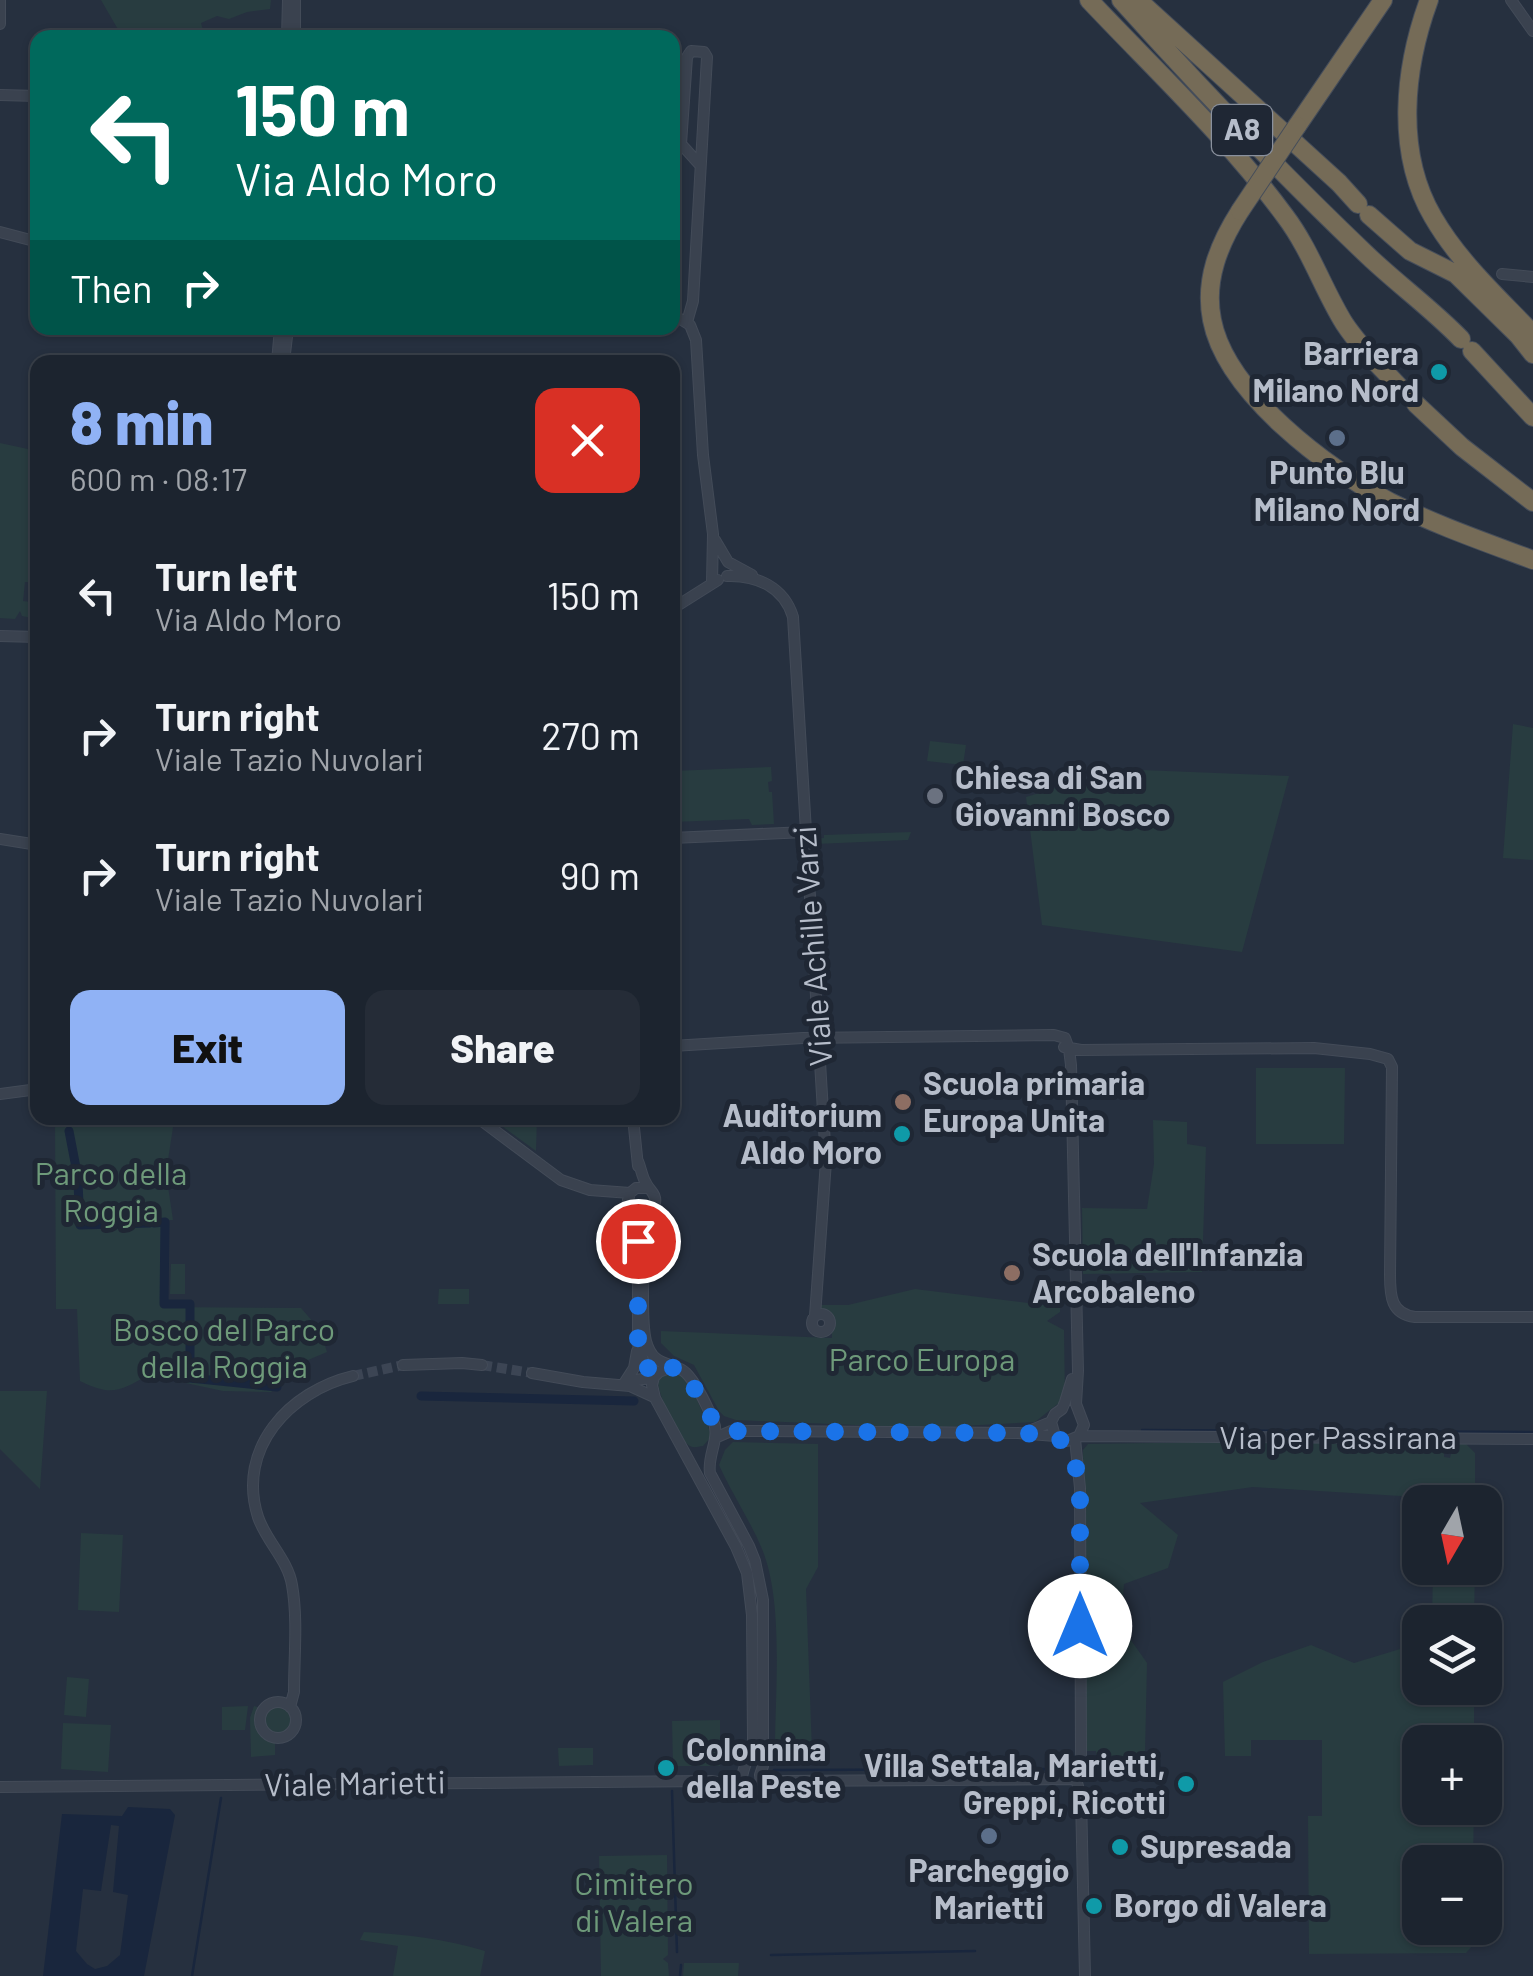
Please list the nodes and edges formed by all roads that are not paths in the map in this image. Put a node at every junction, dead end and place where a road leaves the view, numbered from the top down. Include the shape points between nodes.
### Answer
1 (0, 0) edge
2 (292, 0) edge
3 (1089, 0) edge
4 (1122, 0) edge
5 (1138, 0) edge
6 (1384, 0) edge
7 (1429, 0) edge
8 (1511, 0) edge
9 (0, 24) edge
10 (291, 30) edge
11 (1533, 31) edge
12 (0, 95) edge
13 (30, 96) edge
14 (701, 147) junction
15 (683, 148) junction
16 (700, 166) junction
17 (0, 232) edge
18 (30, 240) edge
19 (1502, 274) dead end
20 (1533, 277) edge
21 (680, 318) edge
22 (687, 322) junction
23 (1533, 334) edge
24 (1533, 354) edge
25 (1533, 417) edge
26 (1533, 502) edge
27 (713, 534) junction
28 (1533, 560) edge
29 (728, 562) junction
30 (726, 576) junction
31 (712, 583) junction
32 (770, 585) junction
33 (680, 604) edge
34 (0, 632) edge
35 (30, 634) edge
36 (806, 832) junction
37 (680, 838) edge
38 (0, 839) edge
39 (30, 843) edge
40 (820, 1038) junction
41 (680, 1046) edge
42 (1067, 1046) junction
43 (30, 1090) edge
44 (0, 1094) edge
45 (487, 1125) edge
46 (635, 1125) edge
47 (635, 1197) junction
48 (652, 1210) junction
49 (815, 1316) dead end
50 (1533, 1318) edge
51 (638, 1344) junction
52 (1077, 1356) junction
53 (403, 1365) tunnel mouth
54 (482, 1365) tunnel mouth
55 (672, 1367) junction
56 (532, 1373) tunnel mouth
57 (353, 1376) tunnel mouth
58 (654, 1377) junction
59 (619, 1383) junction
60 (654, 1398) junction
61 (1062, 1409) junction
62 (1081, 1417) junction
63 (1051, 1422) junction
64 (715, 1424) junction
65 (731, 1431) junction
66 (1018, 1433) junction
67 (1068, 1438) junction
68 (1143, 1438) junction
69 (1533, 1439) edge
70 (715, 1440) junction
71 (681, 1446) junction
72 (288, 1705) dead end
73 (743, 1779) junction
74 (760, 1779) junction
75 (1076, 1779) junction
76 (0, 1787) edge
77 (1085, 1976) edge

1 - 9 street
2 - 10 street
3 - 26 highway, A8 via 1268,192 1352,335 1462,447
4 - 25 highway, A8 via 1301,190 1425,303
5 - 24 highway, A8 via 1410,251 1456,274
6 - 28 highway, bridge via 1218,252 1212,322 1223,351 1260,402 1300,441 1360,484 1426,518
7 - 23 highway via 1408,98 1413,170 1447,239
8 - 11 street
12 - 13 street
14 - 15 street
14 - 15 street via 707,57 691,51
14 - 16 street
15 - 16 street
16 - 22 street
17 - 18 street
19 - 20 street
21 - 22 street
22 - 27 street via 696,340
27 - 29 street
27 - 31 street
29 - 30 street
29 - 32 street
30 - 31 street
30 - 32 street
31 - 33 street
32 - 36 street, Viale Achille Varzi via 793,617
34 - 35 street
36 - 37 street
36 - 40 street, Viale Achille Varzi
38 - 39 street
40 - 41 street
40 - 42 street via 1046,1037
40 - 49 street, Viale Achille Varzi via 827,1174
42 - 50 street via 1314,1048 1386,1060 1392,1067 1394,1306 1415,1317
42 - 52 street
43 - 44 street
45 - 47 street via 561,1180
46 - 47 street
47 - 48 street via 645,1214
47 - 48 street via 655,1198
47 - 51 street
48 - 55 street via 646,1337 651,1353
51 - 58 street
51 - 59 street via 634,1368
52 - 61 street
52 - 62 street
53 - 54 street
55 - 58 street
55 - 64 street via 691,1379
56 - 59 street
57 - 72 street via 292,1406 266,1436 257,1460 258,1516 293,1587 294,1688
58 - 59 street
58 - 60 street
59 - 60 street
60 - 71 street
61 - 62 street
61 - 63 street
62 - 67 street via 1083,1428
62 - 68 street, Via per Passirana via 1109,1432
63 - 66 street
63 - 67 street
64 - 65 street
64 - 70 street
65 - 66 street
65 - 70 street
66 - 67 street, Via per Passirana
67 - 68 street, Via per Passirana
67 - 75 street via 1078,1472
68 - 69 street, Via per Passirana
70 - 71 street via 698,1451
70 - 74 street via 710,1473 749,1546 763,1600
71 - 73 street via 736,1547 749,1585 752,1741
73 - 74 street via 752,1770
73 - 74 street via 752,1791
73 - 76 street, Viale Marietti
74 - 75 street
75 - 77 street

